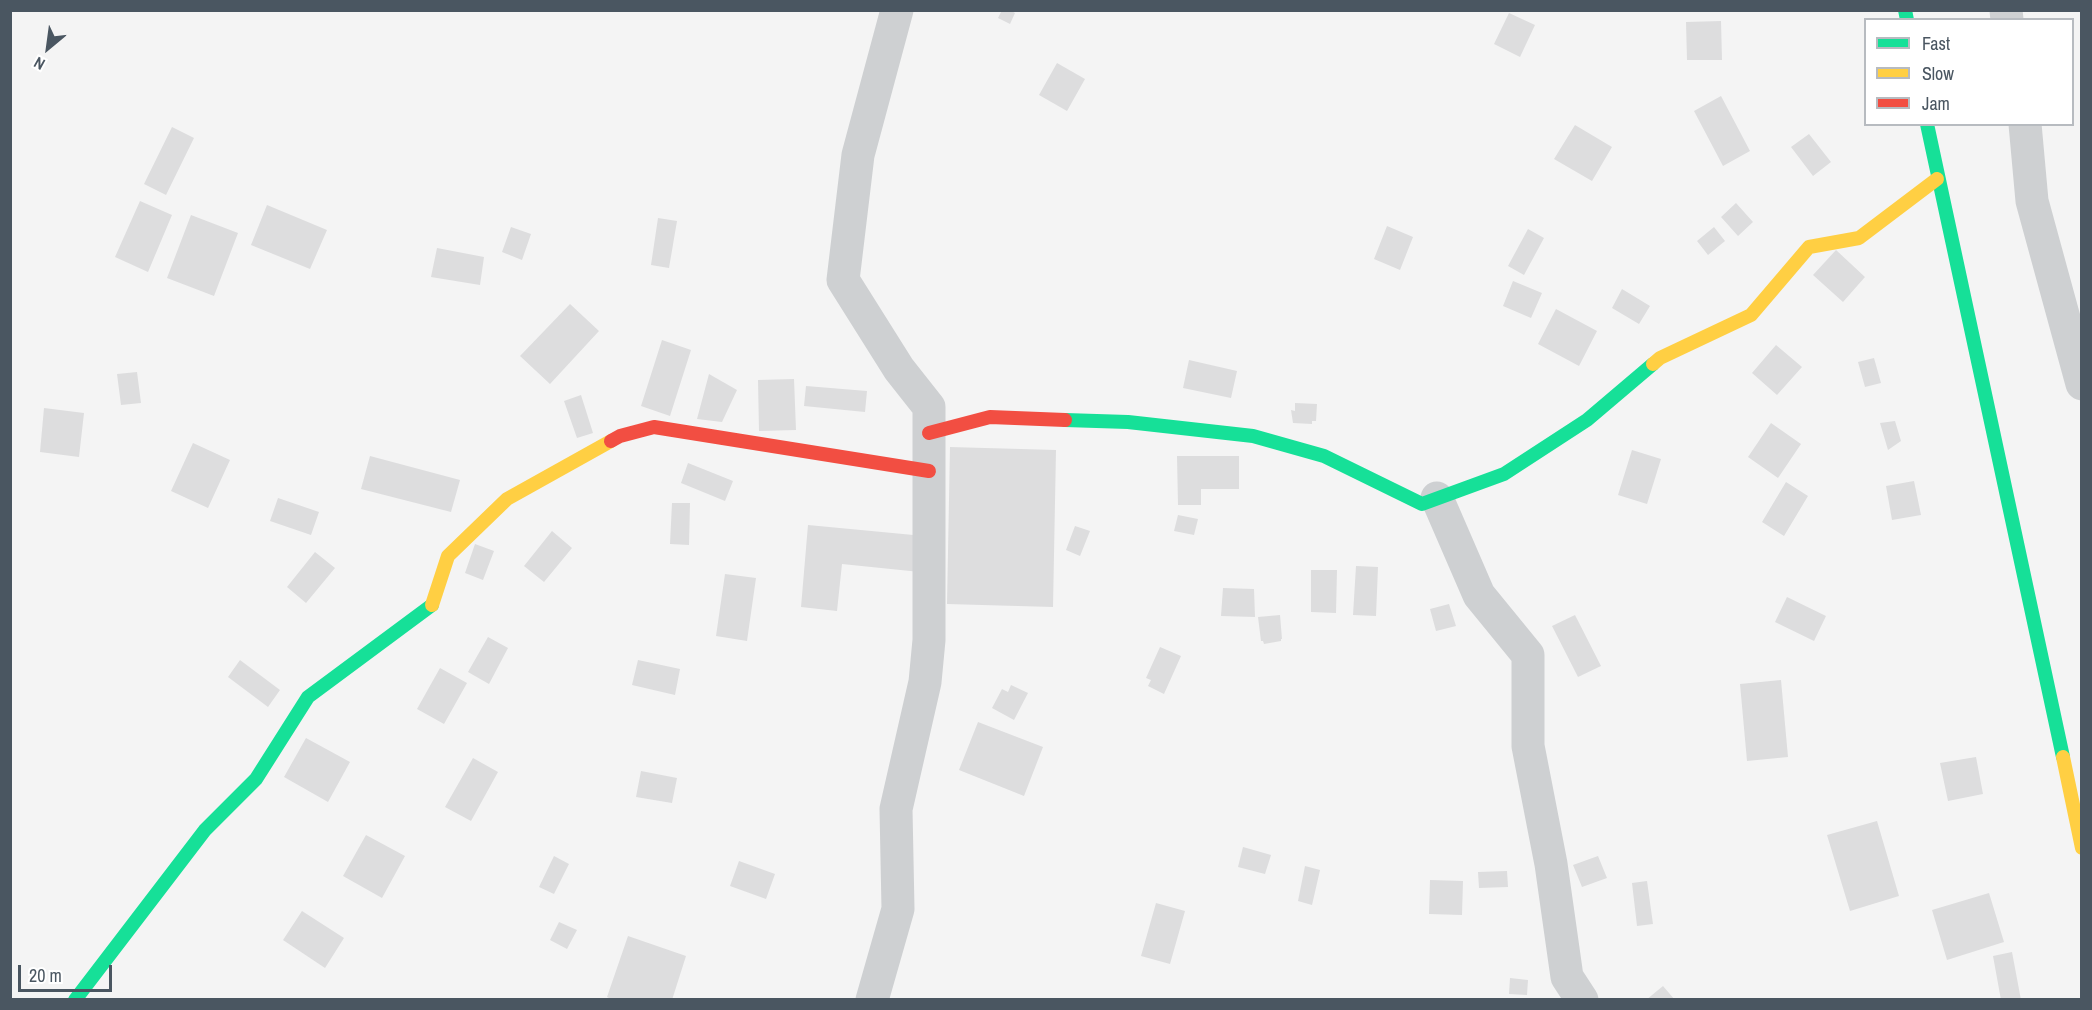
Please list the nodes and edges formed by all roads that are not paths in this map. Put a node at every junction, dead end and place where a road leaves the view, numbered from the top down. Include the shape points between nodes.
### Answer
1 (897, 10) edge
2 (1927, 126) edge
3 (2025, 126) edge
4 (1937, 179) junction
5 (2082, 384) edge
6 (929, 432) junction
7 (929, 471) junction
8 (1437, 498) junction
9 (2082, 848) edge
10 (75, 999) edge
11 (872, 999) edge
12 (1582, 999) edge

1 - 6 street via 858,154 843,280 899,369 929,407
2 - 4 street
3 - 5 street via 2032,201
4 - 8 street via 1859,238 1809,247 1751,315 1660,358 1587,420 1504,474
4 - 9 street
6 - 7 street
6 - 8 street via 990,417 1128,422 1253,436 1323,456 1422,504
7 - 10 street via 654,427 620,436 507,499 448,556 431,607 308,697 256,779 204,830
7 - 11 street via 929,640 925,682 896,809 898,909
8 - 12 street via 1479,595 1528,655 1528,746 1551,864 1567,977

